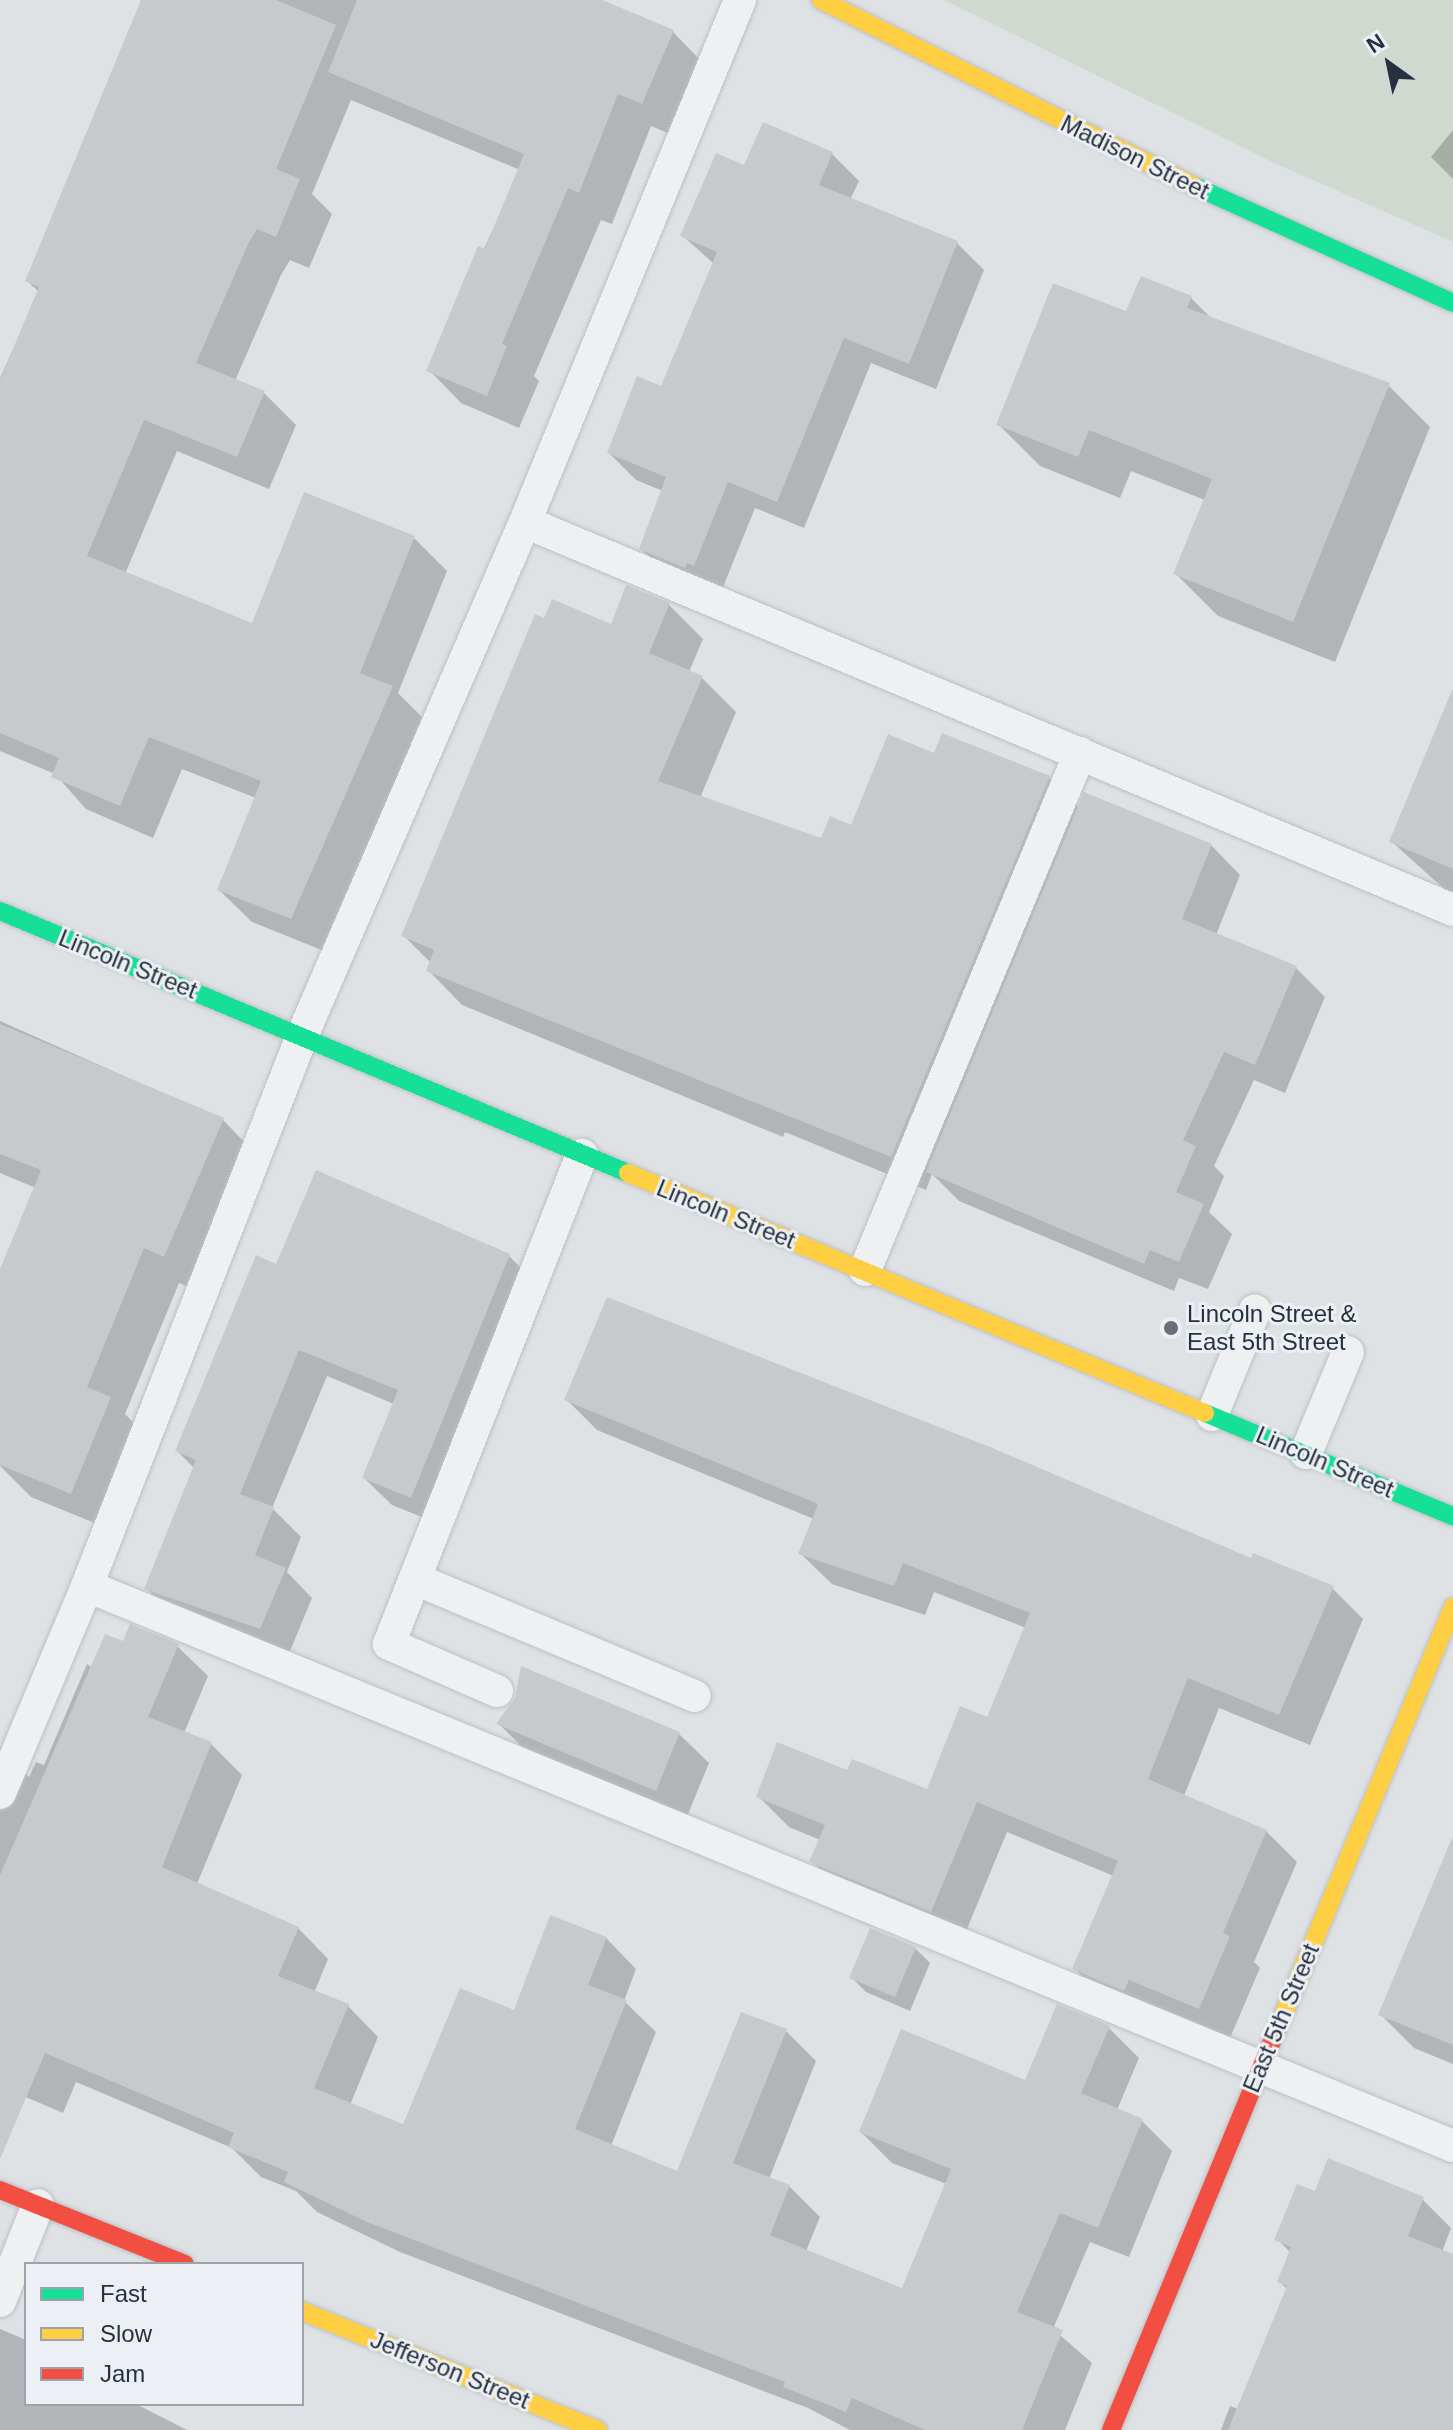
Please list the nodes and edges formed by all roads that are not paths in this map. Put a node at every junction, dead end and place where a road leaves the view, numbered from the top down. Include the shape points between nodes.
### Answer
1 (740, 0) edge
2 (821, 0) edge
3 (1453, 303) edge
4 (525, 522) junction
5 (1080, 753) junction
6 (1453, 910) edge
7 (0, 911) edge
8 (302, 1036) junction
9 (582, 1155) junction
10 (865, 1270) junction
11 (1255, 1310) dead end
12 (1348, 1352) dead end
13 (1212, 1415) junction
14 (1306, 1453) junction
15 (1453, 1516) edge
16 (415, 1579) junction
17 (87, 1586) junction
18 (1453, 1607) edge
19 (497, 1691) dead end
20 (695, 1696) dead end
21 (0, 1793) edge
22 (1261, 2065) junction
23 (1453, 2146) edge
24 (0, 2190) edge
25 (38, 2205) junction
26 (180, 2262) edge
27 (0, 2301) edge
28 (304, 2312) edge
29 (598, 2430) edge
30 (1111, 2430) edge

1 - 4 lane
2 - 3 street, Madison Street via 1201,190
4 - 5 lane
4 - 8 lane
5 - 6 lane
5 - 10 lane
7 - 8 street, Lincoln Street
8 - 9 street, Lincoln Street
8 - 17 lane
9 - 10 street, Lincoln Street
9 - 16 lane
10 - 13 street, Lincoln Street
11 - 13 lane
12 - 14 lane
13 - 14 street, Lincoln Street
14 - 15 street, Lincoln Street
16 - 19 lane via 389,1644
16 - 20 lane
17 - 21 lane
17 - 22 lane
18 - 22 street, East 5th Street
22 - 23 lane
22 - 30 street, East 5th Street
24 - 25 street
25 - 26 street
25 - 27 lane
28 - 29 street, Jefferson Street

